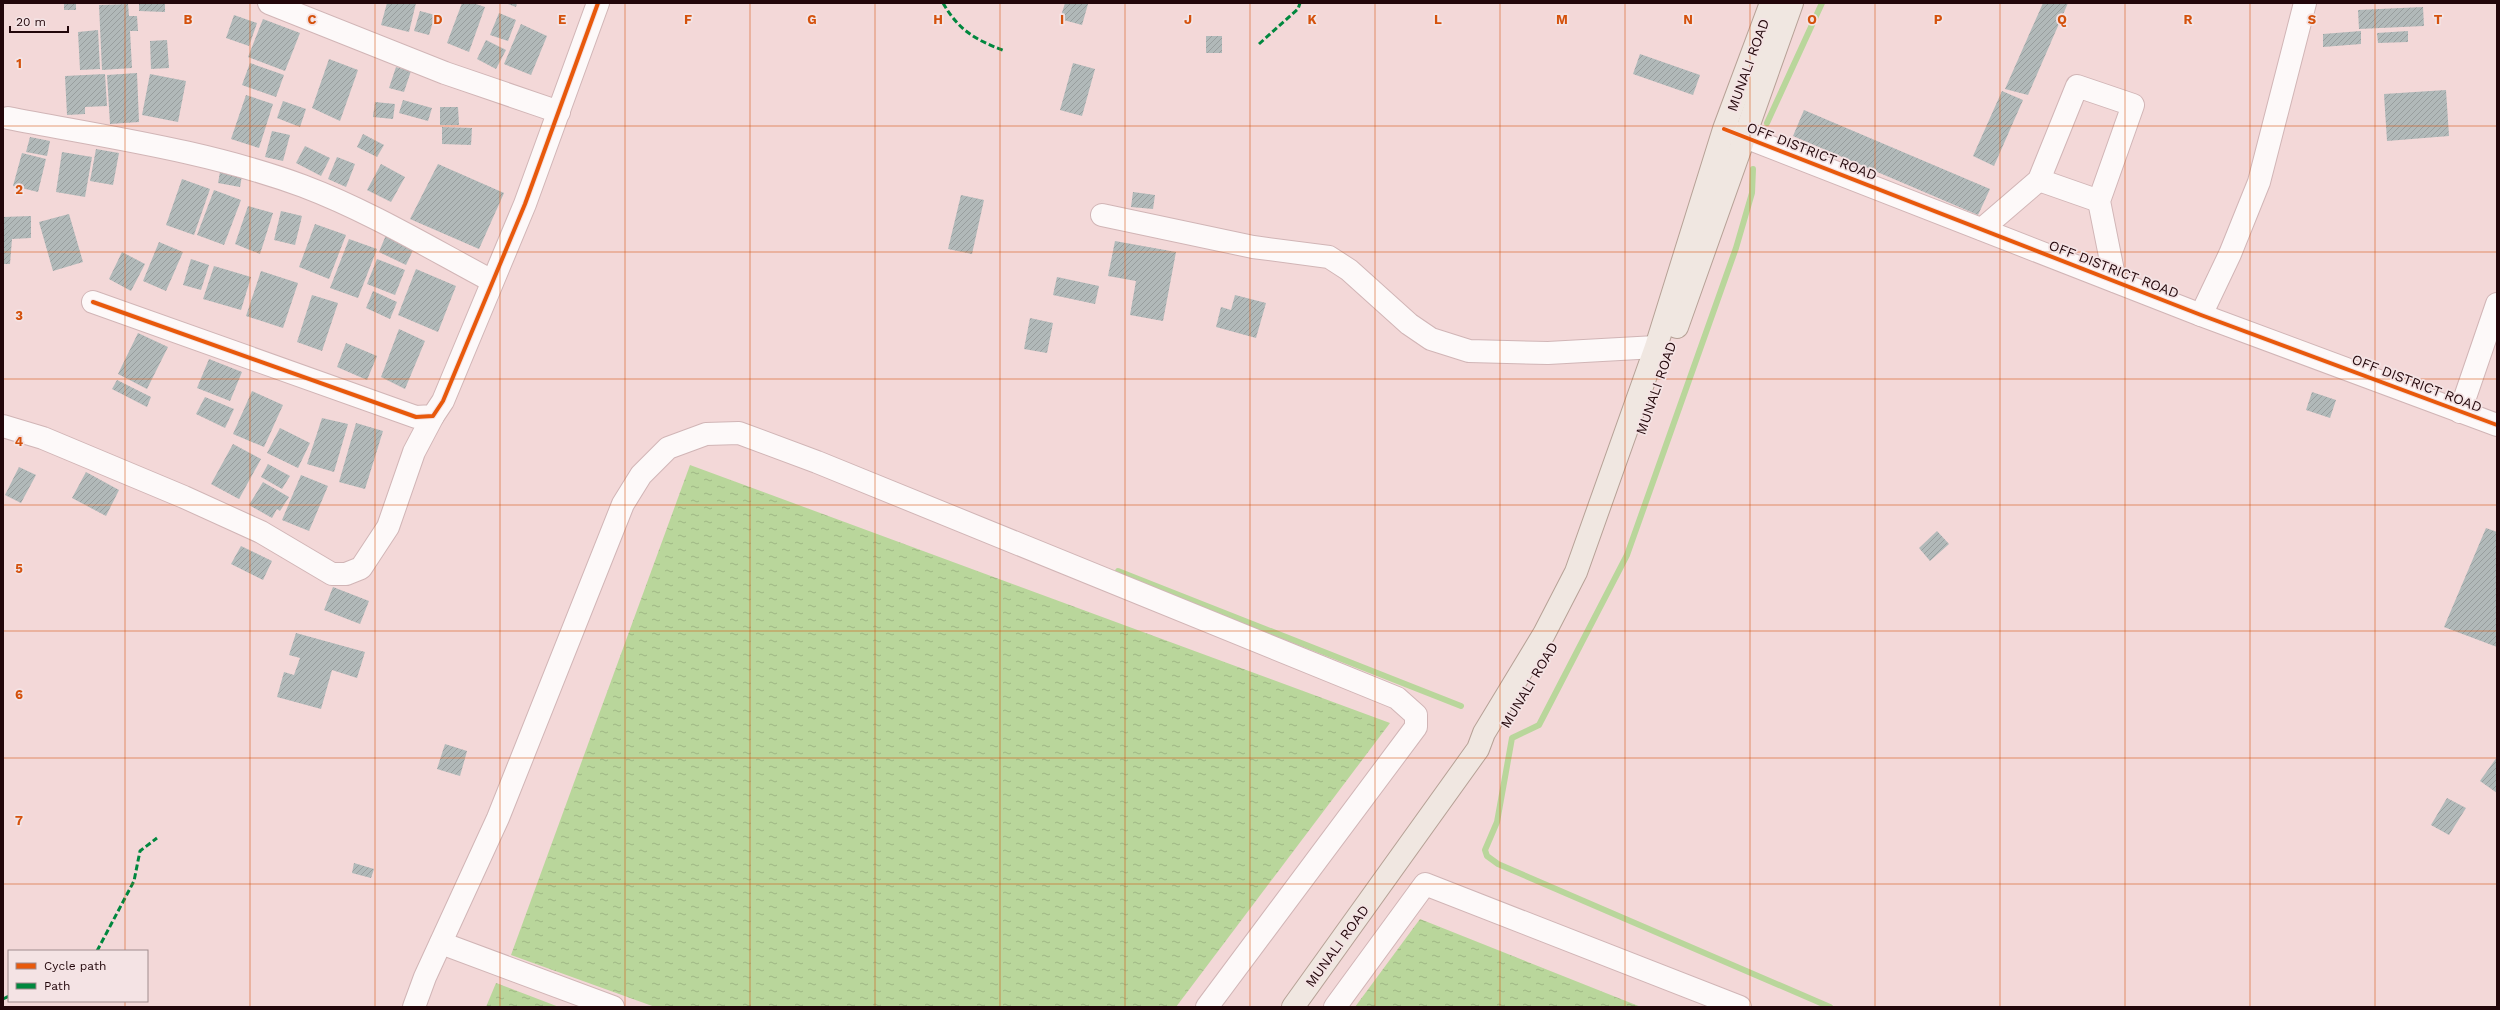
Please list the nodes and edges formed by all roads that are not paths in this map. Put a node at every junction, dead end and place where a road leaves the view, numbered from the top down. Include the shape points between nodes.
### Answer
1 (269, 3) edge
2 (598, 3) edge
3 (1771, 3) edge
4 (1792, 3) edge
5 (2305, 3) edge
6 (559, 112) junction
7 (8, 118) dead end
8 (1734, 132) junction
9 (2040, 180) junction
10 (2099, 201) junction
11 (1102, 215) dead end
12 (1982, 229) junction
13 (492, 281) junction
14 (2115, 281) junction
15 (93, 302) dead end
16 (2497, 304) edge
17 (2201, 315) junction
18 (1656, 347) junction
19 (2460, 412) junction
20 (433, 416) junction
21 (2497, 425) edge
22 (3, 426) edge
23 (1478, 749) junction
24 (441, 943) junction
25 (414, 1007) edge
26 (613, 1007) edge
27 (1207, 1007) edge
28 (1293, 1007) edge
29 (1335, 1007) edge
30 (1740, 1007) edge

1 - 6 street via 445,73
2 - 6 street
3 - 8 main road, MUNALI ROAD
4 - 8 main road, MUNALI ROAD
5 - 17 street via 2259,182 2230,254
6 - 13 street via 525,204
7 - 13 street via 217,158 303,186 385,223
8 - 12 street, OFF DISTRICT ROAD
8 - 18 main road, MUNALI ROAD
8 - 23 main road, MUNALI ROAD via 1588,578 1556,640 1497,739
9 - 10 street
9 - 10 street via 2077,86 2133,105
9 - 12 street
10 - 14 street
11 - 18 street via 1253,247 1328,257 1350,270 1409,324 1425,335 1469,352 1548,353
12 - 14 street, OFF DISTRICT ROAD
13 - 20 street via 443,401
14 - 17 street, OFF DISTRICT ROAD
15 - 20 street via 416,417
16 - 19 street
17 - 19 street, OFF DISTRICT ROAD
18 - 23 main road, MUNALI ROAD via 1576,572 1544,634 1484,733
19 - 21 street, OFF DISTRICT ROAD
20 - 22 street via 414,452 388,527 361,568 346,574 332,574 261,532 184,497 43,438
23 - 28 main road, MUNALI ROAD
24 - 25 street
24 - 26 street
24 - 27 street via 498,818 623,504 641,475 668,448 706,434 739,433 839,471 1398,698 1416,715 1416,727
29 - 30 street via 1425,884

